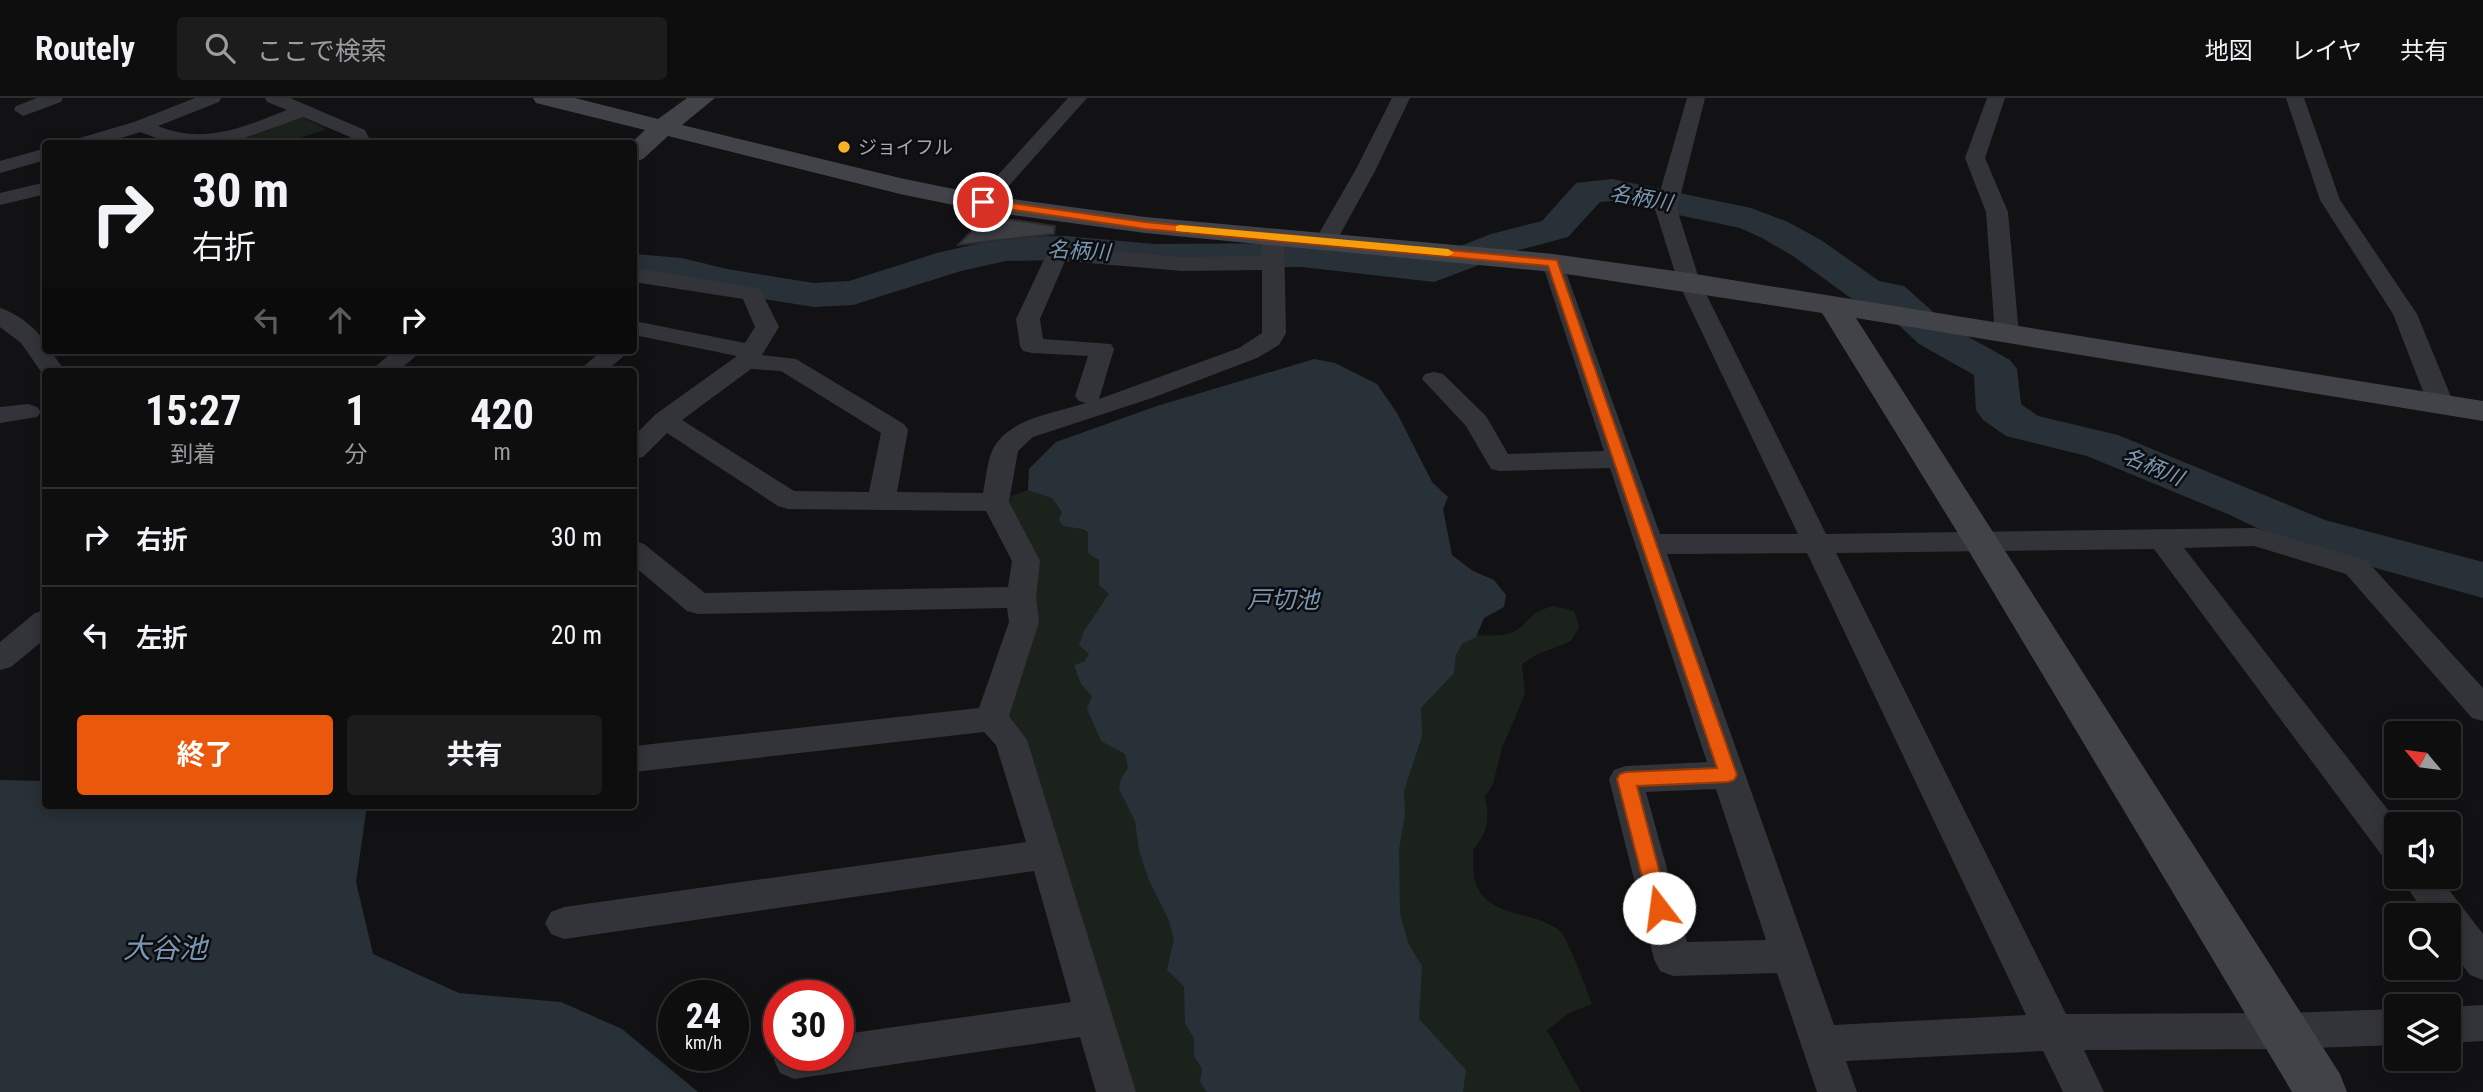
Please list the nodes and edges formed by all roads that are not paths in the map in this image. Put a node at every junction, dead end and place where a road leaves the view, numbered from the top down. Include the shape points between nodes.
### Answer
1 (54, 98) edge
2 (212, 98) edge
3 (274, 98) edge
4 (545, 98) edge
5 (703, 98) edge
6 (1078, 98) edge
7 (1401, 98) edge
8 (1696, 98) edge
9 (1996, 98) edge
10 (2295, 98) edge
11 (23, 110) dead end
12 (305, 110) junction
13 (141, 126) junction
14 (663, 127) junction
15 (94, 140) edge
16 (183, 140) edge
17 (219, 140) edge
18 (360, 140) edge
19 (637, 151) edge
20 (42, 155) edge
21 (0, 167) edge
22 (42, 189) edge
23 (0, 200) edge
24 (983, 202) junction
25 (1325, 242) junction
26 (1274, 251) junction
27 (1553, 263) junction
28 (637, 275) edge
29 (1689, 282) junction
30 (1832, 305) junction
31 (0, 316) edge
32 (638, 333) edge
33 (1995, 333) junction
34 (405, 354) edge
35 (613, 354) edge
36 (748, 356) junction
37 (51, 368) edge
38 (386, 368) edge
39 (594, 368) edge
40 (1434, 379) dead end
41 (1088, 396) dead end
42 (2441, 404) junction
43 (2483, 411) edge
44 (28, 412) dead end
45 (0, 415) edge
46 (665, 420) junction
47 (637, 445) edge
48 (1620, 459) junction
49 (881, 502) junction
50 (995, 502) junction
51 (2162, 539) junction
52 (1818, 543) junction
53 (1983, 543) junction
54 (1649, 544) junction
55 (637, 553) edge
56 (1021, 597) junction
57 (42, 624) edge
58 (0, 659) edge
59 (2483, 709) edge
60 (992, 719) junction
61 (637, 759) edge
62 (1728, 775) junction
63 (2384, 832) edge
64 (1048, 854) junction
65 (2427, 889) edge
66 (2438, 903) edge
67 (564, 923) dead end
68 (2461, 933) edge
69 (1790, 956) junction
70 (2483, 963) edge
71 (1094, 1017) junction
72 (2483, 1023) edge
73 (2461, 1024) edge
74 (2384, 1027) edge
75 (2283, 1031) junction
76 (2055, 1032) junction
77 (1820, 1044) junction
78 (854, 1052) edge
79 (1116, 1092) edge
80 (1837, 1092) edge
81 (2084, 1092) edge
82 (2321, 1092) edge

1 - 11 street
2 - 13 street
3 - 12 street
4 - 14 street
5 - 14 street
6 - 24 street
7 - 25 street
8 - 29 street via 1668,203
9 - 33 street via 1975,158 1997,212
10 - 42 street via 2330,200 2405,314
12 - 17 street
12 - 18 street via 358,134
13 - 15 street
13 - 16 street
14 - 19 street
14 - 24 street via 888,184
20 - 21 street
22 - 23 street
24 - 26 street via 1145,225
25 - 26 street
25 - 27 street
26 - 41 street via 1182,264 1057,254 1028,318 1032,346 1102,349
26 - 50 street via 1270,340 1248,353 1143,393 1024,432 1005,451
27 - 29 street
27 - 48 street
28 - 36 street via 752,293 767,327
29 - 30 street
29 - 52 street
30 - 33 street
30 - 53 street
31 - 37 street via 29,338
32 - 36 street
33 - 42 street
34 - 38 street
35 - 39 street
36 - 46 street
36 - 49 street via 787,364 895,430
40 - 48 street via 1477,422 1500,463
42 - 43 street
44 - 45 street
46 - 47 street
46 - 49 street via 788,500
48 - 54 street
49 - 50 street
50 - 56 street via 1026,561
51 - 53 street
51 - 59 street via 2255,537 2356,567
51 - 63 street
52 - 53 street
52 - 54 street
52 - 76 street
53 - 75 street
54 - 62 street
55 - 56 street via 698,604
56 - 60 street via 1024,622
57 - 58 street
60 - 61 street
60 - 64 street via 1011,740
62 - 69 street
62 - 69 street via 1626,779 1672,959
64 - 67 street
64 - 71 street
65 - 66 street
68 - 70 street
69 - 77 street
71 - 78 street
71 - 79 street
72 - 73 street
74 - 75 street
75 - 76 street
75 - 82 street
76 - 77 street
76 - 81 street
77 - 80 street

